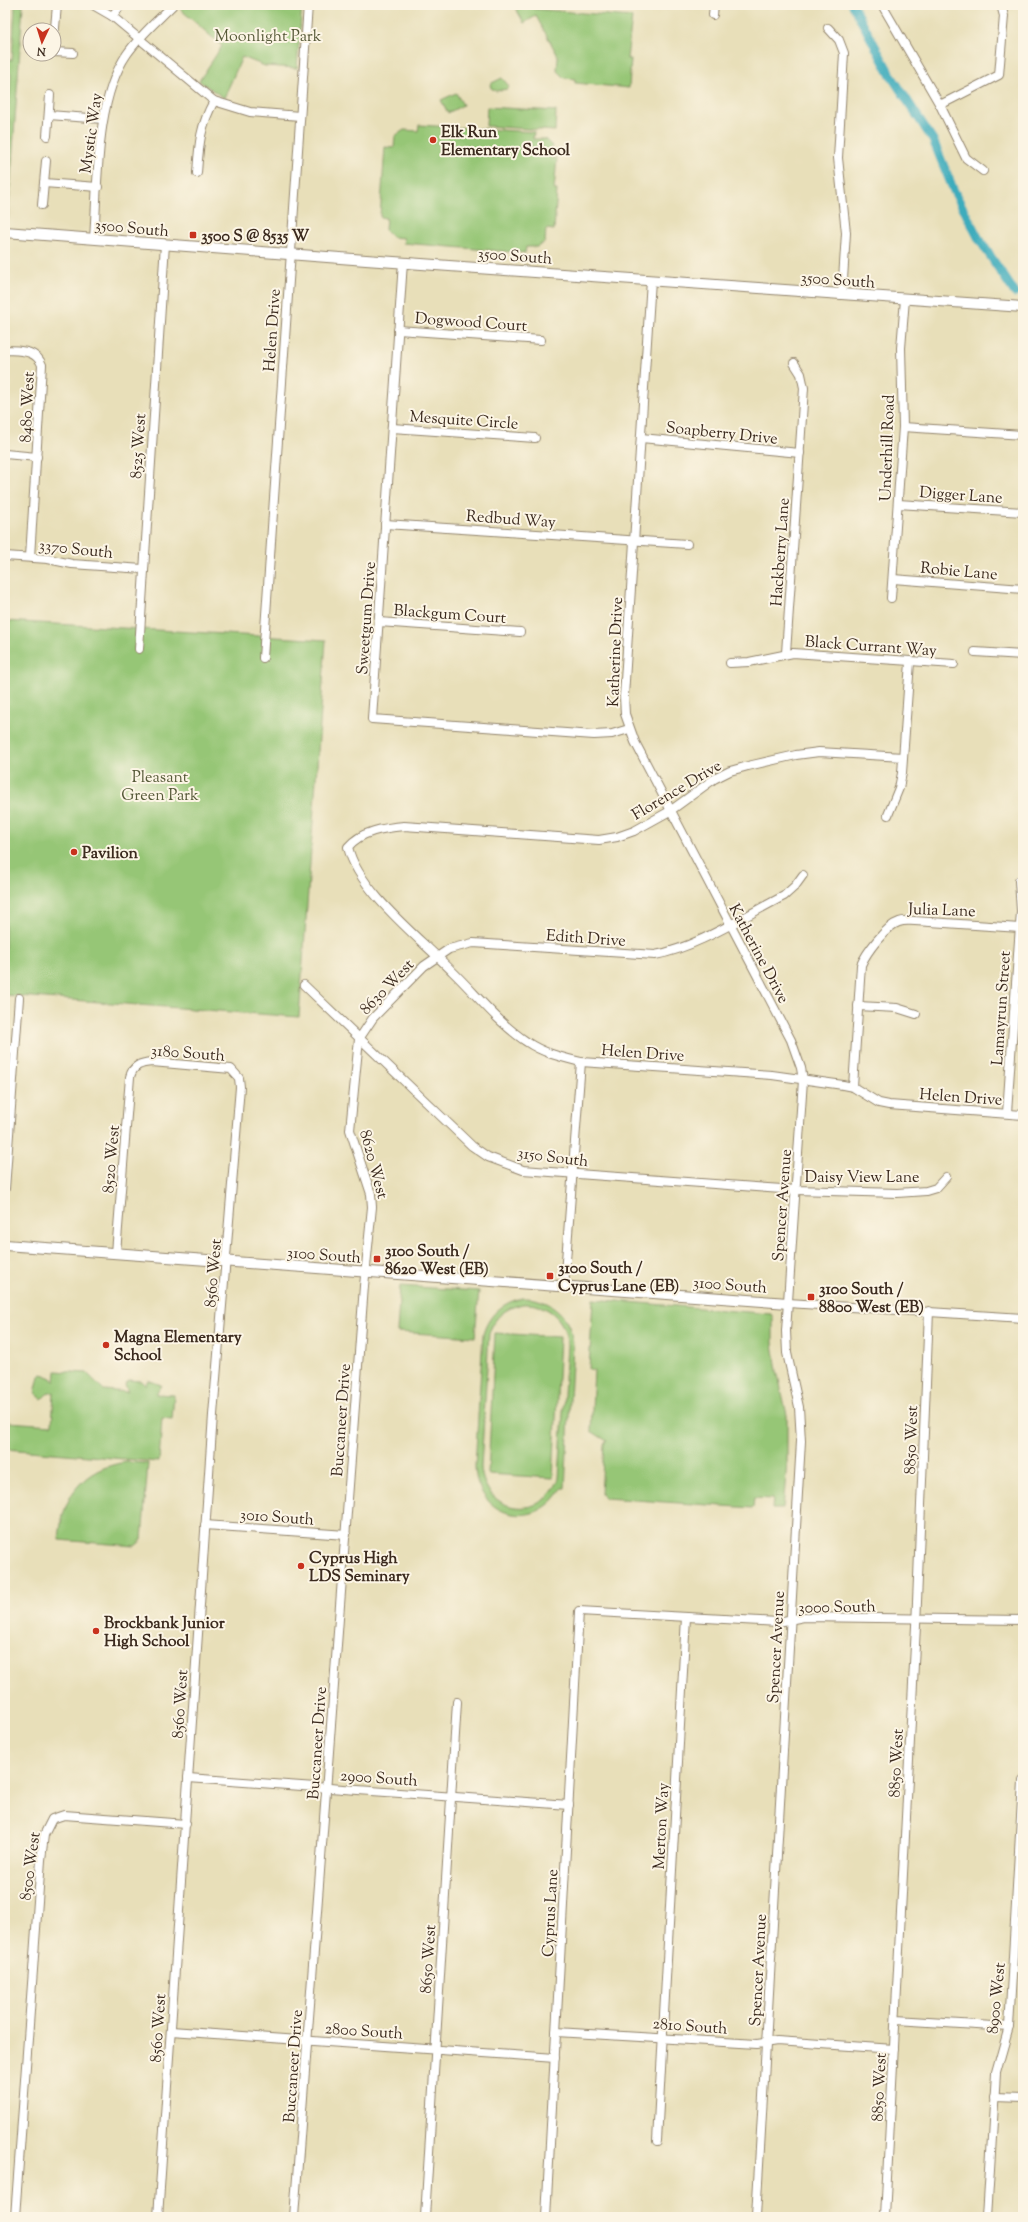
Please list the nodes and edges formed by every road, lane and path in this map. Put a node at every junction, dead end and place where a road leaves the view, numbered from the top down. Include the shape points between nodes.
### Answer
1 (57, 5) edge
2 (93, 5) edge
3 (122, 5) edge
4 (173, 5) edge
5 (308, 5) edge
6 (714, 5) edge
7 (882, 5) edge
8 (1001, 5) edge
9 (713, 15) dead end
10 (112, 16) junction
11 (56, 22) edge
12 (828, 28) dead end
13 (139, 38) junction
14 (62, 52) edge
15 (73, 53) dead end
16 (50, 95) dead end
17 (214, 101) junction
18 (940, 105) junction
19 (49, 115) junction
20 (300, 116) junction
21 (103, 119) junction
22 (47, 136) dead end
23 (46, 161) dead end
24 (983, 171) dead end
25 (197, 173) dead end
26 (44, 183) junction
27 (98, 187) junction
28 (42, 205) dead end
29 (5, 232) edge
30 (94, 239) junction
31 (165, 244) junction
32 (290, 254) junction
33 (403, 262) junction
34 (651, 280) junction
35 (842, 295) junction
36 (905, 299) junction
37 (1023, 307) edge
38 (398, 330) junction
39 (542, 340) dead end
40 (5, 350) edge
41 (794, 364) dead end
42 (903, 427) junction
43 (392, 428) junction
44 (1023, 435) edge
45 (535, 438) dead end
46 (641, 438) junction
47 (800, 453) junction
48 (5, 454) edge
49 (37, 457) junction
50 (898, 504) junction
51 (1023, 512) edge
52 (385, 524) junction
53 (634, 540) junction
54 (687, 544) dead end
55 (5, 556) edge
56 (30, 557) junction
57 (143, 569) junction
58 (893, 579) junction
59 (1023, 589) edge
60 (891, 598) dead end
61 (379, 622) junction
62 (520, 632) dead end
63 (139, 649) dead end
64 (975, 652) dead end
65 (786, 654) junction
66 (1023, 656) edge
67 (263, 658) dead end
68 (910, 662) junction
69 (730, 663) dead end
70 (954, 664) dead end
71 (629, 729) junction
72 (904, 757) junction
73 (670, 811) junction
74 (888, 815) dead end
75 (348, 847) joint
76 (803, 875) dead end
77 (1020, 881) dead end
78 (729, 924) junction
79 (1020, 928) junction
80 (438, 956) junction
81 (304, 985) dead end
82 (18, 998) dead end
83 (858, 1006) junction
84 (916, 1014) dead end
85 (359, 1040) junction
86 (5, 1049) edge
87 (15, 1050) junction
88 (580, 1062) junction
89 (135, 1067) joint
90 (237, 1075) joint
91 (803, 1080) junction
92 (853, 1087) junction
93 (1007, 1113) junction
94 (1023, 1114) edge
95 (572, 1173) junction
96 (946, 1177) dead end
97 (5, 1189) edge
98 (796, 1190) junction
99 (5, 1245) edge
100 (116, 1253) junction
101 (227, 1262) junction
102 (365, 1272) junction
103 (564, 1287) junction
104 (788, 1303) junction
105 (929, 1311) junction
106 (1023, 1318) edge
107 (205, 1525) junction
108 (346, 1535) junction
109 (579, 1611) joint
110 (686, 1617) junction
111 (917, 1619) junction
112 (790, 1620) junction
113 (1023, 1620) edge
114 (457, 1702) dead end
115 (188, 1778) junction
116 (1023, 1781) edge
117 (327, 1788) junction
118 (451, 1797) junction
119 (569, 1805) junction
120 (186, 1824) junction
121 (1021, 1857) edge
122 (896, 2020) junction
123 (1009, 2027) junction
124 (171, 2031) junction
125 (556, 2032) junction
126 (662, 2037) junction
127 (308, 2040) junction
128 (767, 2043) junction
129 (436, 2049) junction
130 (894, 2049) junction
131 (555, 2058) junction
132 (994, 2097) junction
133 (1023, 2098) edge
134 (657, 2141) dead end
135 (15, 2217) edge
136 (158, 2217) edge
137 (294, 2217) edge
138 (425, 2217) edge
139 (546, 2217) edge
140 (756, 2217) edge
141 (885, 2217) edge
142 (987, 2217) edge

1 - 11 street
2 - 10 street
3 - 10 street
4 - 13 street, Mystic Way
5 - 20 street, Helen Drive
6 - 9 street
7 - 18 street
8 - 18 street via 1004,16 999,75
10 - 13 street
12 - 35 street via 839,40 844,53 838,158 846,233
13 - 17 street
13 - 21 street, Mystic Way via 118,69 109,90
14 - 15 street
16 - 19 street
17 - 20 street via 250,112
17 - 25 street via 201,133
18 - 24 street via 966,158
19 - 21 street
19 - 22 street
20 - 32 street, Helen Drive
21 - 27 street, Mystic Way
23 - 26 street
26 - 27 street
26 - 28 street
27 - 30 street, Mystic Way
29 - 30 street, 3500 South
30 - 31 street, 3500 South
31 - 32 street, 3500 South
31 - 57 street, 8525 West
32 - 33 street, 3500 South
32 - 67 street, Helen Drive
33 - 34 street, 3500 South
33 - 38 street, Sweetgum Drive
34 - 35 street, 3500 South
34 - 46 street, Katherine Drive
35 - 36 street, 3500 South
36 - 37 street, 3500 South
36 - 42 street, Underhill Road via 901,348
38 - 39 street, Dogwood Court
38 - 43 street, Sweetgum Drive
40 - 49 street, 8480 West via 25,352 40,360 43,371
41 - 47 street, Hackberry Lane via 801,374 804,388
42 - 44 street
42 - 50 street, Underhill Road
43 - 45 street, Mesquite Circle
43 - 52 street, Sweetgum Drive
46 - 47 street, Soapberry Drive
46 - 53 street, Katherine Drive
47 - 65 street, Hackberry Lane
48 - 49 street
49 - 56 street, 8480 West
50 - 51 street, Digger Lane
50 - 58 street, Underhill Road
52 - 53 street, Redbud Way
52 - 61 street, Sweetgum Drive
53 - 54 street, Redbud Way
53 - 71 street, Katherine Drive via 624,696
55 - 56 street, 3370 South
56 - 57 street, 3370 South via 72,564
57 - 63 street, 8525 West
58 - 59 street, Robie Lane
58 - 60 street, Underhill Road
61 - 62 street, Blackgum Court
61 - 71 street, Sweetgum Drive via 372,719 594,735 612,734
64 - 66 street
65 - 68 street, Black Currant Way
65 - 69 street, Black Currant Way via 749,662
68 - 70 street, Black Currant Way
68 - 72 street
71 - 73 street, Katherine Drive
72 - 73 street, Florence Drive via 841,753 796,755 730,771 714,779
72 - 74 street via 899,788
73 - 75 street, Florence Drive via 634,831 599,840 404,826 377,830 354,840
73 - 78 street, Katherine Drive
75 - 80 street, Helen Drive via 355,866 394,918
76 - 78 street, Edith Drive via 784,896
77 - 79 street, Lamayrun Street
78 - 80 street, Edith Drive via 682,948 655,955 473,942 460,944
78 - 91 street, Katherine Drive via 795,1048
79 - 83 street, Julia Lane via 915,920 894,924 863,961
79 - 93 street, Lamayrun Street
80 - 85 street, 8630 West via 424,966 373,1018
80 - 88 street, Helen Drive via 522,1039 552,1055
81 - 85 street, 3150 South
82 - 87 street
83 - 84 street via 897,1008
83 - 92 street, Julia Lane
85 - 95 street, 3150 South via 472,1146 488,1157 523,1170
85 - 102 street, 8620 West via 350,1130 372,1207
86 - 87 street
87 - 97 street
88 - 91 street, Helen Drive via 772,1075
88 - 95 street
89 - 90 street, 3180 South via 152,1062 228,1068
89 - 100 street, 8520 West via 130,1077
90 - 101 street, 8560 West via 240,1087
91 - 92 street, Helen Drive
91 - 98 street, Spencer Avenue
92 - 93 street, Helen Drive via 870,1099 889,1105
93 - 94 street, Helen Drive
95 - 98 street, 3150 South
95 - 103 street
96 - 98 street, Daisy View Lane via 936,1188 911,1193
98 - 104 street, Spencer Avenue
99 - 100 street, 3100 South
100 - 101 street, 3100 South
101 - 102 street, 3100 South
101 - 107 street, 8560 West
102 - 103 street, 3100 South
102 - 108 street, Buccaneer Drive
103 - 104 street, 3100 South
104 - 105 street, 3100 South
104 - 112 street, Spencer Avenue via 787,1353 799,1407 801,1442
105 - 106 street, 3100 South
105 - 111 street, 8850 West
107 - 108 street, 3010 South
107 - 115 street, 8560 West
108 - 117 street, Buccaneer Drive
109 - 110 street, 3000 South
109 - 119 street, Cyprus Lane
110 - 112 street, 3000 South via 778,1622
110 - 126 street, Merton Way
111 - 112 street, 3000 South via 804,1617
111 - 113 street, 3000 South
111 - 122 street, 8850 West
112 - 128 street, Spencer Avenue
114 - 118 street, 8650 West
115 - 117 street, 2900 South
115 - 120 street, 8560 West
116 - 121 street, 8900 West
117 - 118 street, 2900 South
117 - 127 street, Buccaneer Drive
118 - 119 street, 2900 South
118 - 129 street, 8650 West
119 - 125 street, Cyprus Lane
120 - 124 street, 8560 West
120 - 135 street, 8500 West via 64,1815 52,1819 48,1826 41,1860
121 - 123 street, 8900 West
122 - 123 street
122 - 130 street, 8850 West
123 - 132 street, 8900 West via 996,2073
124 - 127 street, 2800 South
124 - 136 street, 8560 West
125 - 126 street, 2810 South
125 - 131 street, Cyprus Lane
126 - 128 street, 2810 South
126 - 134 street, Merton Way
127 - 129 street, 2800 South
127 - 137 street, Buccaneer Drive
128 - 130 street, 2810 South
128 - 140 street, Spencer Avenue
129 - 131 street, 2800 South
129 - 138 street, 8650 West
130 - 141 street, 8850 West
131 - 139 street, Cyprus Lane
132 - 133 street
132 - 142 street, 8900 West

